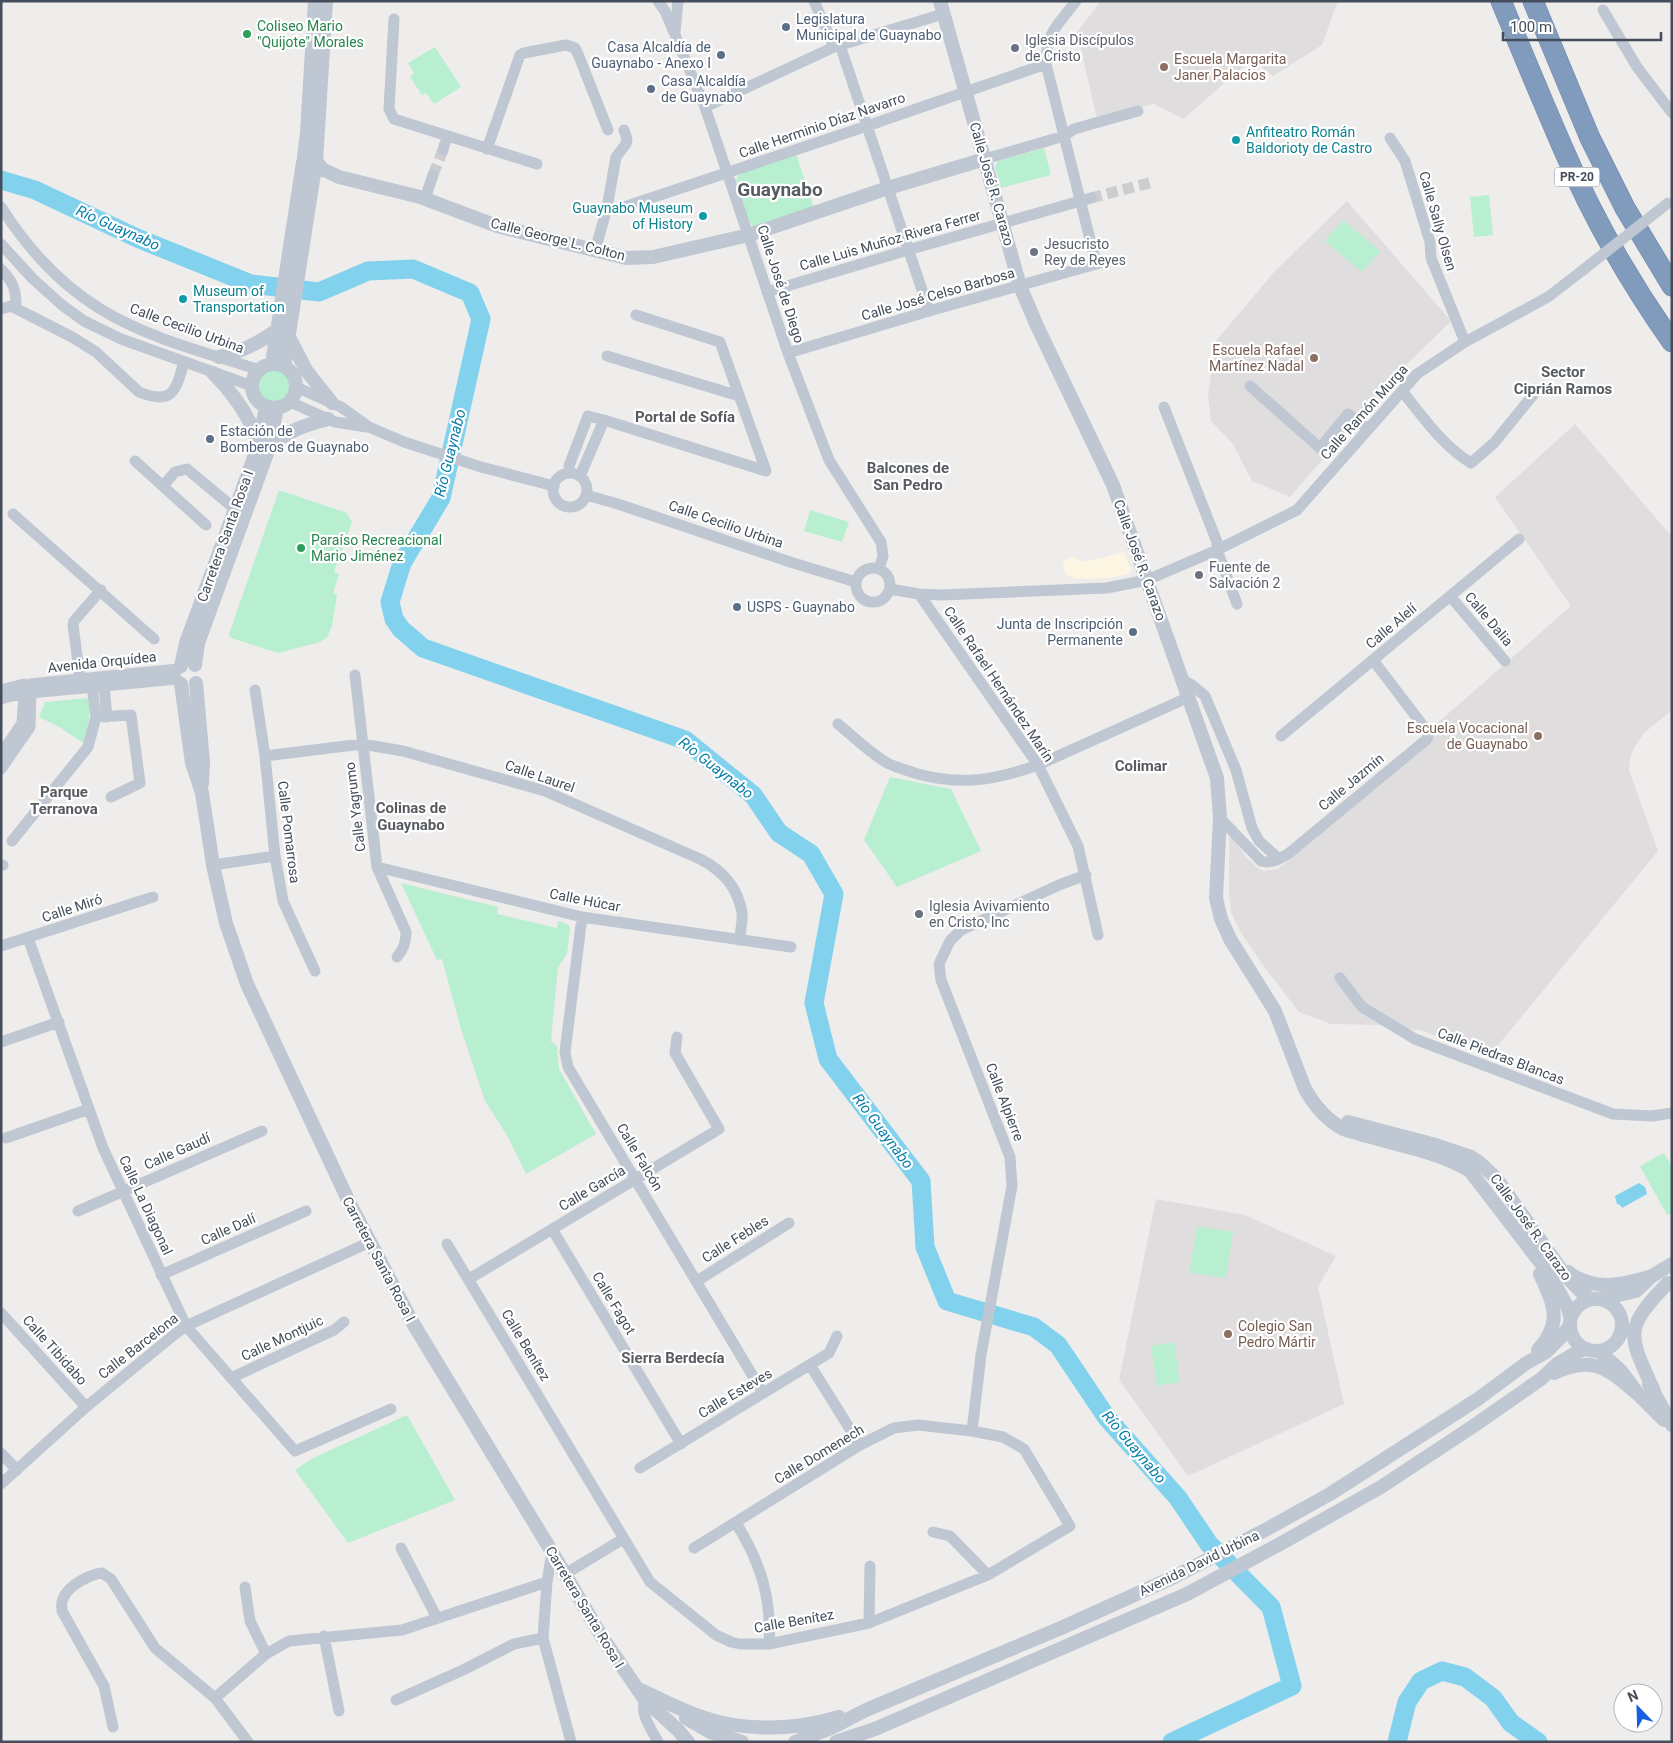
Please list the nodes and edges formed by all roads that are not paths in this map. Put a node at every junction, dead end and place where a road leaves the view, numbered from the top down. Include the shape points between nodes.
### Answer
1 (315, 1) edge
2 (326, 1) edge
3 (658, 1) edge
4 (678, 1) edge
5 (814, 1) edge
6 (1076, 1) edge
7 (1501, 1) edge
8 (1533, 1) edge
9 (666, 6) edge
10 (941, 8) edge
11 (1602, 10) dead end
12 (394, 19) dead end
13 (675, 35) junction
14 (837, 46) junction
15 (1046, 64) junction
16 (966, 92) junction
17 (705, 108) junction
18 (1138, 111) dead end
19 (1672, 113) edge
20 (867, 126) junction
21 (608, 130) dead end
22 (624, 130) dead end
23 (448, 136) junction
24 (1064, 136) junction
25 (1390, 138) dead end
26 (487, 149) junction
27 (442, 150) tunnel mouth
28 (985, 159) junction
29 (311, 161) junction
30 (537, 164) dead end
31 (728, 174) junction
32 (433, 175) tunnel mouth
33 (888, 188) junction
34 (425, 199) junction
35 (1085, 200) junction
36 (1670, 202) edge
37 (1, 207) edge
38 (607, 208) junction
39 (1003, 223) junction
40 (748, 235) junction
41 (1, 244) edge
42 (908, 250) junction
43 (595, 251) junction
44 (1, 269) edge
45 (1671, 284) edge
46 (1020, 286) junction
47 (767, 292) junction
48 (16, 308) junction
49 (1, 309) edge
50 (928, 311) junction
51 (636, 315) dead end
52 (283, 333) junction
53 (1465, 342) junction
54 (1672, 342) edge
55 (788, 354) junction
56 (607, 356) dead end
57 (219, 357) junction
58 (184, 362) junction
59 (272, 366) junction
60 (213, 373) junction
61 (252, 386) junction
62 (1250, 386) dead end
63 (296, 387) junction
64 (1402, 391) junction
65 (1533, 395) dead end
66 (739, 396) junction
67 (332, 403) junction
68 (278, 405) junction
69 (1164, 407) dead end
70 (328, 419) junction
71 (604, 420) junction
72 (369, 427) junction
73 (1368, 430) junction
74 (264, 446) junction
75 (134, 460) dead end
76 (575, 475) junction
77 (163, 486) junction
78 (554, 486) junction
79 (586, 495) junction
80 (235, 508) junction
81 (13, 514) dead end
82 (206, 526) dead end
83 (1520, 538) dead end
84 (1217, 550) junction
85 (879, 569) junction
86 (1147, 580) junction
87 (856, 582) junction
88 (890, 589) junction
89 (100, 590) junction
90 (919, 594) junction
91 (1450, 596) junction
92 (1237, 604) dead end
93 (154, 639) dead end
94 (1373, 660) junction
95 (1505, 661) dead end
96 (182, 673) junction
97 (355, 675) dead end
98 (80, 678) junction
99 (1183, 680) junction
100 (98, 686) junction
101 (27, 689) junction
102 (1, 690) edge
103 (256, 690) dead end
104 (1189, 698) junction
105 (1, 699) edge
106 (101, 717) junction
107 (838, 724) dead end
108 (1281, 736) dead end
109 (362, 744) junction
110 (1, 754) edge
111 (265, 756) junction
112 (1038, 765) junction
113 (1, 769) edge
114 (202, 793) junction
115 (111, 797) dead end
116 (1220, 818) junction
117 (12, 841) dead end
118 (275, 856) junction
119 (1279, 860) junction
120 (213, 865) junction
121 (377, 867) junction
122 (1086, 875) junction
123 (152, 897) dead end
124 (582, 917) junction
125 (1098, 935) dead end
126 (28, 938) junction
127 (740, 940) junction
128 (1, 946) edge
129 (791, 947) dead end
130 (397, 957) dead end
131 (315, 971) dead end
132 (1340, 978) dead end
133 (58, 1022) junction
134 (677, 1037) dead end
135 (1, 1042) edge
136 (89, 1109) junction
137 (1324, 1113) junction
138 (1672, 1113) edge
139 (262, 1130) dead end
140 (6, 1138) dead end
141 (636, 1179) junction
142 (123, 1191) junction
143 (78, 1211) dead end
144 (306, 1211) dead end
145 (789, 1222) dead end
146 (552, 1229) junction
147 (370, 1242) junction
148 (447, 1244) dead end
149 (1529, 1248) junction
150 (1556, 1263) junction
151 (1672, 1264) edge
152 (161, 1275) junction
153 (1652, 1276) junction
154 (469, 1279) junction
155 (697, 1281) junction
156 (1670, 1282) edge
157 (1597, 1299) junction
158 (1, 1313) edge
159 (344, 1322) dead end
160 (1570, 1322) junction
161 (186, 1326) junction
162 (1622, 1327) junction
163 (838, 1336) dead end
164 (1593, 1350) junction
165 (1525, 1364) junction
166 (810, 1365) junction
167 (231, 1378) junction
168 (1541, 1379) junction
169 (1654, 1391) junction
170 (764, 1393) junction
171 (1639, 1395) junction
172 (86, 1407) junction
173 (391, 1409) dead end
174 (1672, 1426) edge
175 (972, 1431) junction
176 (681, 1444) junction
177 (860, 1445) junction
178 (1, 1453) edge
179 (640, 1468) dead end
180 (16, 1470) junction
181 (1, 1484) edge
182 (736, 1523) junction
183 (933, 1532) dead end
184 (623, 1539) junction
185 (400, 1548) dead end
186 (694, 1548) dead end
187 (552, 1552) junction
188 (870, 1566) dead end
189 (565, 1574) junction
190 (988, 1575) junction
191 (547, 1582) junction
192 (245, 1587) dead end
193 (437, 1618) junction
194 (869, 1622) junction
195 (324, 1636) junction
196 (543, 1638) junction
197 (769, 1644) junction
198 (266, 1654) junction
199 (642, 1694) junction
200 (215, 1698) junction
201 (396, 1700) dead end
202 (866, 1710) junction
203 (339, 1711) dead end
204 (113, 1727) dead end
205 (875, 1729) junction
206 (248, 1742) edge
207 (572, 1742) edge
208 (658, 1742) edge
209 (688, 1742) edge
210 (706, 1742) edge
211 (742, 1742) edge
212 (795, 1742) edge
213 (836, 1742) edge
214 (854, 1742) edge

1 - 29 street via 307,132
2 - 29 street
3 - 9 street, Calle José de Diego
4 - 13 street
5 - 14 street
6 - 15 street via 1048,39
7 - 54 highway, PR-20 via 1562,148 1597,218
8 - 45 highway, PR-20 via 1590,138 1625,208
9 - 13 street, Calle José de Diego
10 - 14 street
10 - 16 street, Calle José R. Carazo
11 - 19 street via 1637,67
12 - 23 street via 391,115 394,119
13 - 17 street, Calle José de Diego
14 - 17 street
14 - 20 street
15 - 16 street, Calle Herminio Díaz Navarro
15 - 24 street
16 - 20 street, Calle Herminio Díaz Navarro
16 - 28 street, Calle José R. Carazo
17 - 31 street, Calle José de Diego
18 - 24 street, Calle George L. Colton via 1074,129
20 - 31 street, Calle Herminio Díaz Navarro
20 - 33 street
21 - 26 street via 578,54 575,48 566,45 520,55
22 - 38 street via 626,144 616,157
23 - 26 street
23 - 27 street
24 - 28 street, Calle George L. Colton
24 - 35 street
25 - 53 street, Calle Sally Olsen via 1404,161 1430,242 1431,258
26 - 30 street
28 - 33 street, Calle George L. Colton
28 - 39 street, Calle José R. Carazo
29 - 34 street, Calle George L. Colton via 339,177
29 - 52 street
31 - 38 street, Calle Herminio Díaz Navarro via 615,210
31 - 40 street, Calle José de Diego
32 - 34 street
33 - 40 street, Calle George L. Colton
33 - 42 street
34 - 43 street, Calle George L. Colton via 498,226
35 - 39 street, Calle Luis Muñoz Rivera Ferrer
35 - 46 street, Calle José Celso Barbosa via 1101,262
36 - 53 street, Calle Ramón Murga, bridge via 1548,297
37 - 57 street, Calle Cecilio Urbina via 33,252 70,287 102,310 141,330
38 - 43 street
39 - 42 street, Calle Luis Muñoz Rivera Ferrer
39 - 46 street, Calle José R. Carazo
40 - 43 street, Calle George L. Colton via 653,257 626,258
40 - 47 street, Calle José de Diego
41 - 58 street via 62,305 84,321 121,339
42 - 47 street, Calle Luis Muñoz Rivera Ferrer
42 - 50 street
44 - 48 street via 16,290
46 - 50 street, Calle José Celso Barbosa
46 - 86 street, Calle José R. Carazo via 1113,485
47 - 55 street, Calle José de Diego
48 - 49 street via 7,306
48 - 58 street via 80,342 147,395 157,397 173,392
50 - 55 street, Calle José Celso Barbosa
51 - 66 street via 720,342
52 - 57 street
52 - 59 street
52 - 67 street
53 - 64 street, Calle Ramón Murga via 1417,374
55 - 85 street, Calle José de Diego via 829,460 878,536 883,556
56 - 66 street
57 - 59 street, Calle Cecilio Urbina
58 - 60 street
59 - 61 street via 255,375
59 - 63 street via 294,374
60 - 61 street
60 - 74 street via 229,389
61 - 68 street via 256,399
62 - 73 street via 1320,448 1348,414
63 - 67 street
63 - 68 street via 295,395
64 - 65 street via 1442,440 1471,463 1494,443
64 - 73 street, Calle Ramón Murga
66 - 71 street via 766,471
67 - 72 street
68 - 70 street
68 - 74 street, Carretera Santa Rosa I
69 - 84 street via 1217,542
70 - 72 street
70 - 74 street via 298,427
71 - 76 street
71 - 76 street via 588,416 569,466
72 - 78 street via 481,467
73 - 84 street, Calle Ramón Murga via 1297,510
74 - 80 street, Carretera Santa Rosa I
74 - 96 street, Carretera Santa Rosa I via 198,644
75 - 77 street
76 - 78 street via 560,476
76 - 79 street via 587,486
77 - 80 street via 176,472 187,469
77 - 82 street
78 - 79 street via 556,500 567,507 580,504
79 - 87 street, Calle Cecilio Urbina
80 - 96 street, Carretera Santa Rosa I via 186,643
81 - 89 street
83 - 91 street, Calle Alelí
84 - 86 street, Calle Ramón Murga
84 - 92 street
85 - 87 street via 864,571
85 - 88 street via 888,576
86 - 90 street via 1094,589
86 - 99 street, Calle José R. Carazo
87 - 88 street via 858,595 870,602 883,600
88 - 90 street
89 - 93 street
89 - 98 street via 73,625
90 - 112 street, Calle Rafael Hernández Marín
91 - 94 street, Calle Alelí
91 - 95 street, Calle Dalia
94 - 108 street, Calle Alelí
94 - 119 street, Calle Jazmín via 1428,732 1428,737
96 - 98 street, Avenida Orquídea
96 - 100 street, Avenida Orquídea
96 - 114 street, Carretera Santa Rosa I via 192,763
96 - 114 street, Carretera Santa Rosa I via 190,686 196,683 203,762
97 - 109 street, Calle Yagrumo
98 - 101 street, Avenida Orquídea
99 - 104 street, Calle José R. Carazo
99 - 119 street via 1205,696 1236,770 1252,828 1259,841
100 - 101 street, Avenida Orquídea
100 - 106 street
101 - 102 street, Avenida Orquídea
101 - 105 street, Avenida Orquídea
101 - 110 street via 22,723
101 - 113 street via 30,727
103 - 111 street, Calle Pomarrosa
104 - 112 street
104 - 116 street, Calle José R. Carazo via 1216,778
106 - 115 street via 131,715 140,783
106 - 117 street via 88,747
107 - 112 street via 889,764 936,779 984,780
109 - 111 street, Calle Laurel
109 - 121 street, Calle Yagrumo
109 - 127 street, Calle Laurel via 403,751 545,790 714,866 731,884 742,914
111 - 118 street, Calle Pomarrosa
112 - 122 street, Calle Rafael Hernández Marín via 1078,846
114 - 120 street, Carretera Santa Rosa I
116 - 119 street via 1261,861
116 - 137 street, Calle José R. Carazo via 1216,898 1221,919 1275,1012 1305,1089
118 - 120 street
118 - 131 street, Calle Pomarrosa via 283,901
120 - 147 street, Carretera Santa Rosa I via 226,923 247,984
121 - 124 street, Calle Húcar
121 - 130 street, Calle Yagrumo via 406,932 403,950
122 - 125 street, Calle Rafael Hernández Marín
122 - 175 street, Calle Alpierre via 961,930 950,941 938,964 941,980 1010,1157 1012,1186 981,1355
123 - 126 street, Calle Miró
124 - 127 street, Calle Húcar
124 - 141 street, Calle Falcón via 565,1052 568,1067
126 - 128 street, Calle Miró
126 - 133 street, Calle La Diagonal
127 - 129 street, Calle Húcar
132 - 138 street, Calle Piedras Blancas via 1362,1008 1415,1039 1613,1114 1652,1116
133 - 135 street
133 - 136 street, Calle La Diagonal
134 - 141 street, Calle García via 675,1053 719,1130
136 - 140 street
136 - 142 street, Calle La Diagonal
137 - 149 street, Calle José R. Carazo via 1343,1130 1430,1154 1470,1171
137 - 150 street, Calle José R. Carazo via 1346,1122 1432,1144 1480,1162 1496,1178
139 - 142 street, Calle Gaudí
141 - 146 street, Calle García
141 - 155 street, Calle Falcón
142 - 143 street, Calle Gaudí
142 - 152 street, Calle La Diagonal
144 - 152 street, Calle Dalí
145 - 155 street, Calle Febles
146 - 154 street, Calle García
146 - 176 street, Calle Fagot
147 - 161 street, Calle Barcelona
147 - 187 street, Carretera Santa Rosa I via 414,1325
148 - 154 street, Calle Benítez
149 - 160 street, Calle José R. Carazo via 1563,1296
149 - 165 street via 1552,1302 1554,1318 1553,1328 1544,1344
150 - 153 street via 1576,1278 1610,1286
150 - 157 street, Calle José R. Carazo via 1583,1294
151 - 153 street
152 - 161 street, Calle La Diagonal
153 - 157 street via 1636,1291
154 - 184 street, Calle Benítez
155 - 170 street, Calle Falcón
156 - 162 street via 1642,1300
156 - 169 street via 1649,1302 1633,1337
157 - 160 street via 1577,1306
157 - 162 street via 1616,1307
158 - 172 street, Calle Tibidabo
159 - 167 street, Calle Montjuic via 334,1330
160 - 164 street via 1576,1342
160 - 165 street, Avenida David Urbina via 1546,1352
161 - 167 street, Calle La Diagonal
161 - 172 street, Calle Barcelona
162 - 164 street via 1611,1346
162 - 169 street via 1627,1349
163 - 166 street, Calle Esteves via 829,1352
164 - 168 street, Avenida David Urbina via 1579,1350
164 - 171 street via 1621,1371
165 - 202 street, Avenida David Urbina via 1478,1400 1330,1494 1267,1529 1174,1577
166 - 170 street, Calle Esteves
166 - 177 street
167 - 173 street, Calle La Diagonal via 295,1451
168 - 171 street via 1569,1367 1591,1364 1608,1370
168 - 205 street, Avenida David Urbina via 1381,1486 1187,1594
169 - 174 street
170 - 176 street, Calle Esteves
171 - 174 street
172 - 180 street, Calle Barcelona
175 - 177 street, Calle Domenech via 918,1425 894,1428
175 - 190 street, Calle Benítez via 1003,1437 1024,1449 1070,1526
176 - 179 street, Calle Esteves
177 - 182 street, Calle Domenech
178 - 180 street
180 - 181 street, Calle Barcelona
182 - 186 street, Calle Domenech
182 - 197 street via 762,1572 771,1622
183 - 190 street via 950,1536
184 - 189 street
184 - 197 street, Calle Benítez via 650,1582 716,1634 740,1644
185 - 193 street
187 - 189 street, Carretera Santa Rosa I
187 - 191 street
188 - 194 street
189 - 199 street, Carretera Santa Rosa I via 602,1637
190 - 194 street, Calle Benítez
191 - 193 street
191 - 196 street
192 - 198 street via 250,1621
193 - 195 street via 402,1630
194 - 197 street, Calle Benítez
195 - 198 street via 289,1641
195 - 203 street
196 - 201 street via 514,1644
196 - 207 street
198 - 200 street
199 - 202 street via 702,1717 740,1725 786,1727
199 - 208 street via 645,1718
199 - 209 street, Carretera Santa Rosa I
199 - 210 street, Carretera Santa Rosa I
199 - 211 street, Carretera Santa Rosa I via 710,1732
200 - 204 street via 155,1648 112,1579 102,1573 92,1574 70,1589 62,1600 62,1611 104,1686
200 - 206 street
202 - 212 street, Avenida David Urbina
205 - 213 street, Avenida David Urbina
205 - 214 street

